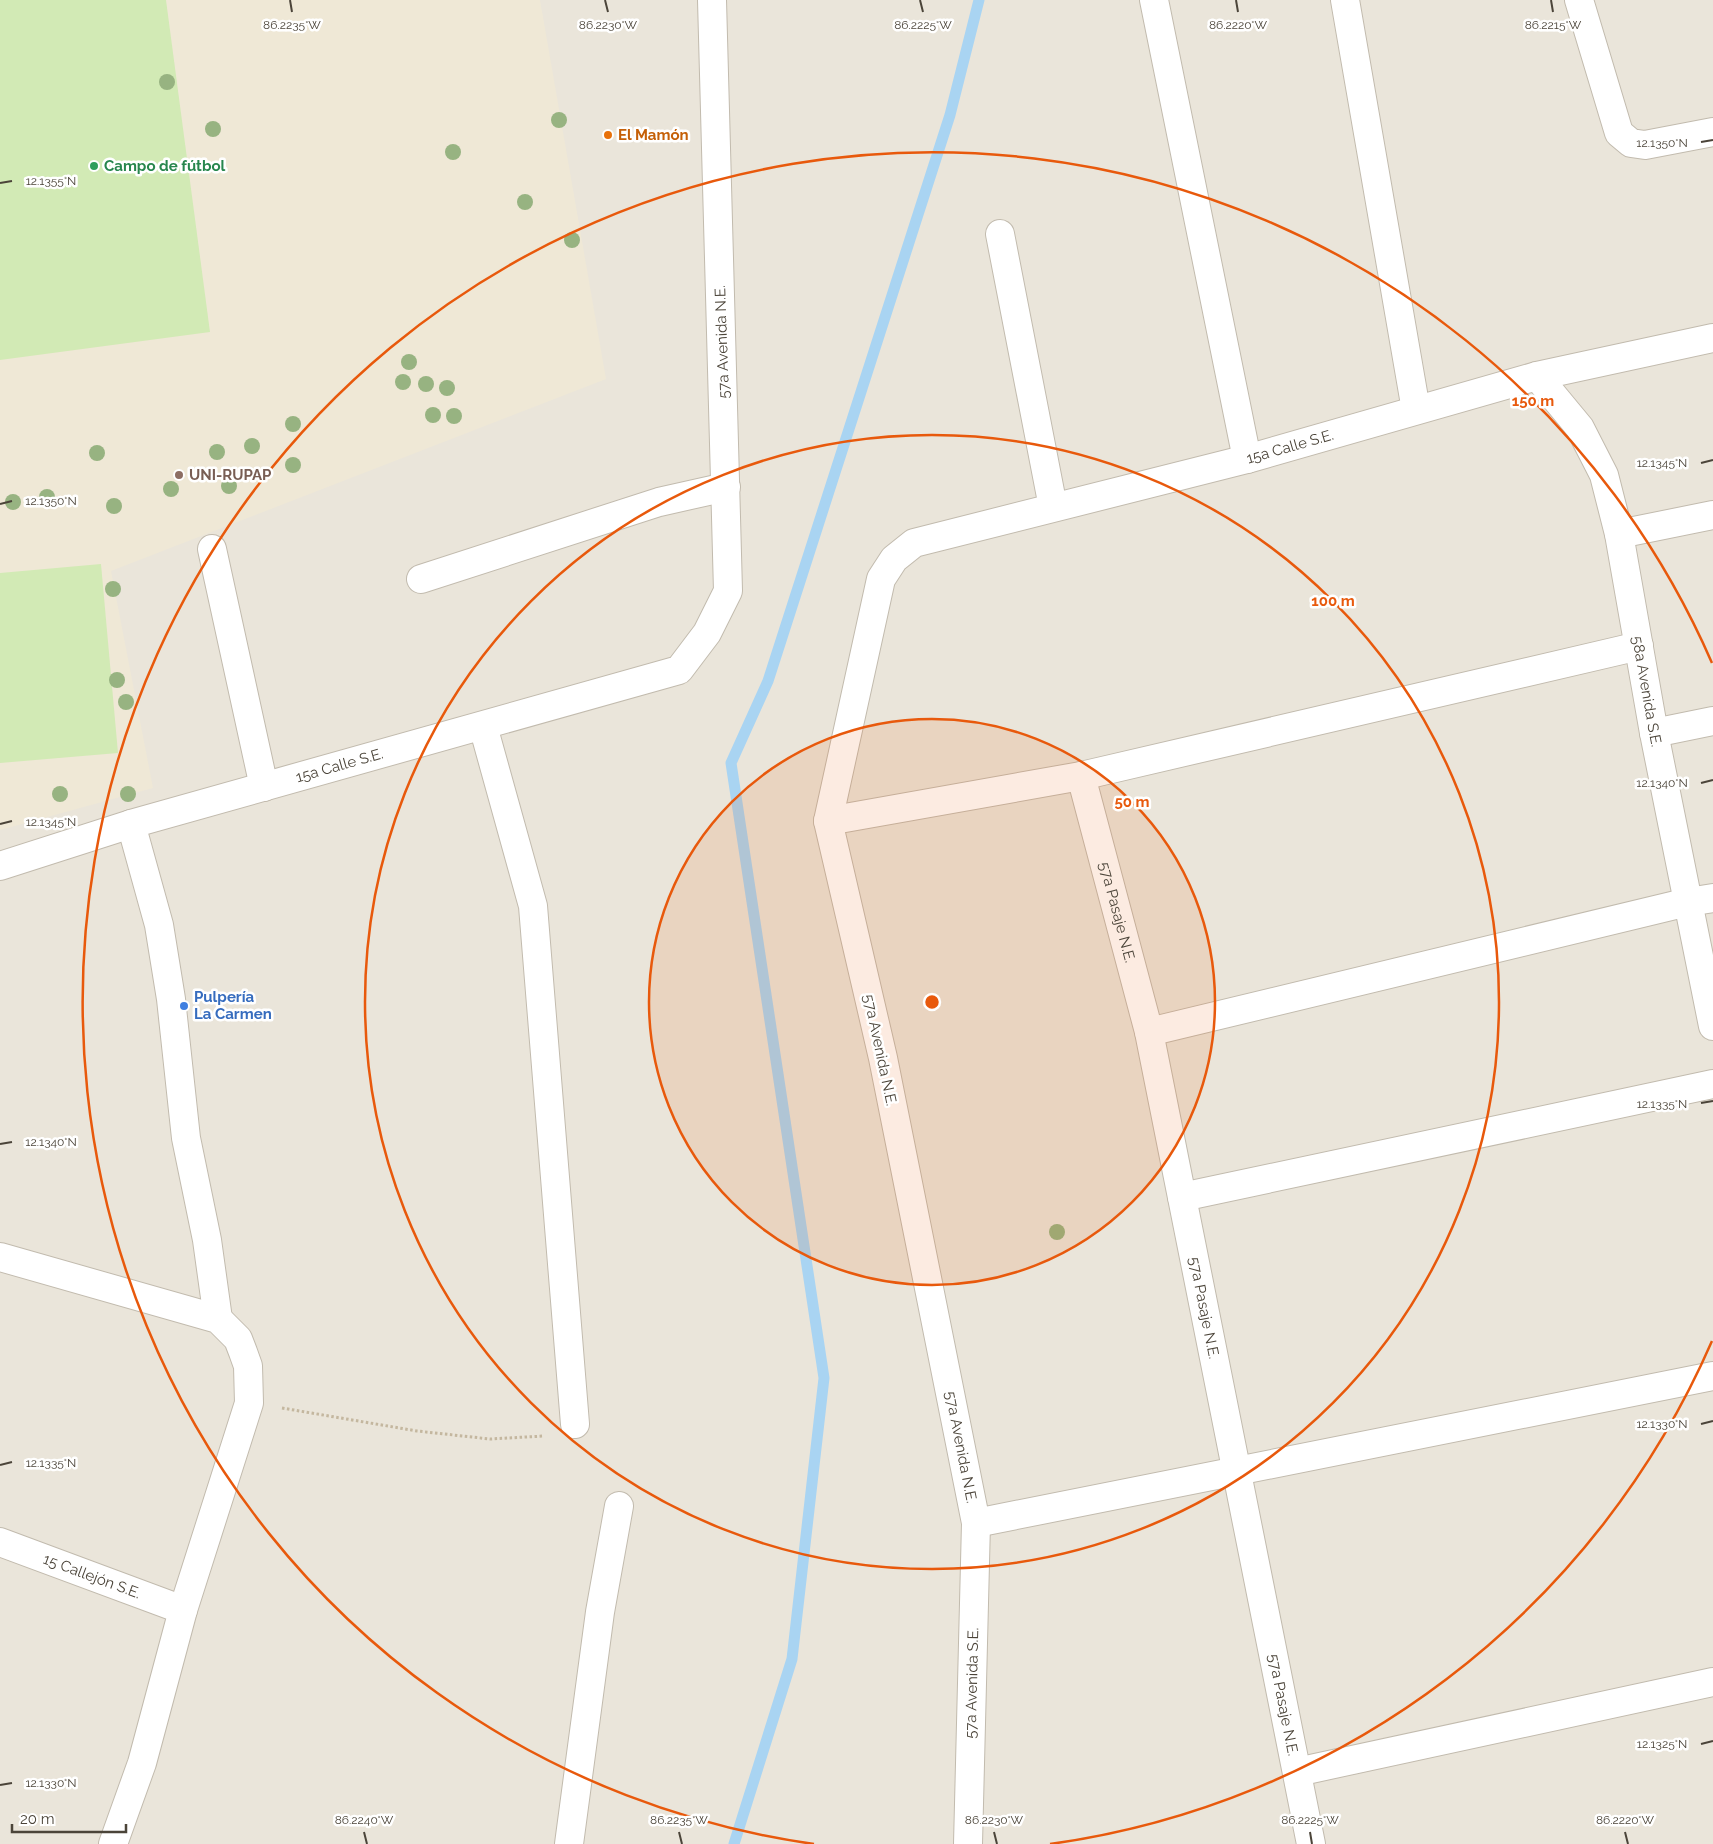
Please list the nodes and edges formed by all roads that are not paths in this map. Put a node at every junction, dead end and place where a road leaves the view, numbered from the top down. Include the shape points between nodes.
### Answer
1 (712, 0) edge
2 (1154, 0) edge
3 (1344, 0) edge
4 (1579, 0) edge
5 (1713, 132) edge
6 (1000, 234) dead end
7 (1713, 338) edge
8 (1537, 376) junction
9 (1416, 410) junction
10 (1247, 459) junction
11 (726, 487) junction
12 (1053, 507) junction
13 (1713, 515) edge
14 (1619, 534) junction
15 (212, 549) dead end
16 (420, 579) dead end
17 (881, 579) joint
18 (1639, 646) junction
19 (679, 670) joint
20 (1713, 721) edge
21 (483, 726) junction
22 (1654, 733) junction
23 (1081, 776) junction
24 (264, 787) junction
25 (828, 821) junction
26 (131, 824) junction
27 (0, 866) edge
28 (1701, 900) edge
29 (1713, 1026) edge
30 (1149, 1032) junction
31 (1713, 1084) edge
32 (1182, 1197) junction
33 (0, 1257) edge
34 (218, 1319) junction
35 (1713, 1376) edge
36 (575, 1424) road end
37 (1236, 1470) junction
38 (619, 1506) dead end
39 (976, 1523) junction
40 (0, 1542) edge
41 (182, 1610) junction
42 (1713, 1682) edge
43 (1297, 1772) junction
44 (113, 1844) edge
45 (569, 1844) edge
46 (968, 1844) edge
47 (1311, 1844) edge

1 - 11 street, 57a Avenida N.E.
2 - 10 street
3 - 9 street
4 - 5 street via 1619,133 1631,143 1644,144
6 - 12 street
7 - 8 street, 15a Calle S.E.
8 - 9 street, 15a Calle S.E.
8 - 14 street, 58a Avenida S.E. via 1580,428 1604,476
9 - 10 street, 15a Calle S.E.
10 - 12 street, 15a Calle S.E.
11 - 16 street via 659,502
11 - 19 street, 57a Avenida N.E. via 728,590 707,633
12 - 17 street, 15a Calle S.E. via 914,543 894,559
13 - 14 street
14 - 18 street, 58a Avenida S.E.
15 - 24 street
17 - 25 street, 57a Avenida N.E.
18 - 22 street, 58a Avenida S.E.
18 - 23 street
19 - 21 street, 15a Calle S.E.
20 - 22 street
21 - 24 street, 15a Calle S.E.
21 - 36 street via 533,906
22 - 28 street, 58a Avenida S.E.
23 - 25 street
23 - 30 street, 57a Pasaje N.E.
24 - 26 street, 15a Calle S.E.
25 - 39 street, 57a Avenida N.E. via 883,1058
26 - 27 street, 15a Calle S.E.
26 - 34 street via 159,925 186,1138 207,1240
28 - 29 street, 58a Avenida S.E.
28 - 30 street
30 - 32 street, 57a Pasaje N.E.
31 - 32 street
32 - 37 street, 57a Pasaje N.E.
33 - 34 street
34 - 41 street via 238,1339 243,1352 248,1366 250,1403
35 - 37 street
37 - 39 street
37 - 43 street, 57a Pasaje N.E.
38 - 45 street via 600,1612
39 - 46 street, 57a Avenida S.E.
40 - 41 street, 15 Callejón S.E.
41 - 44 street via 142,1763
42 - 43 street
43 - 47 street, 57a Pasaje N.E.

